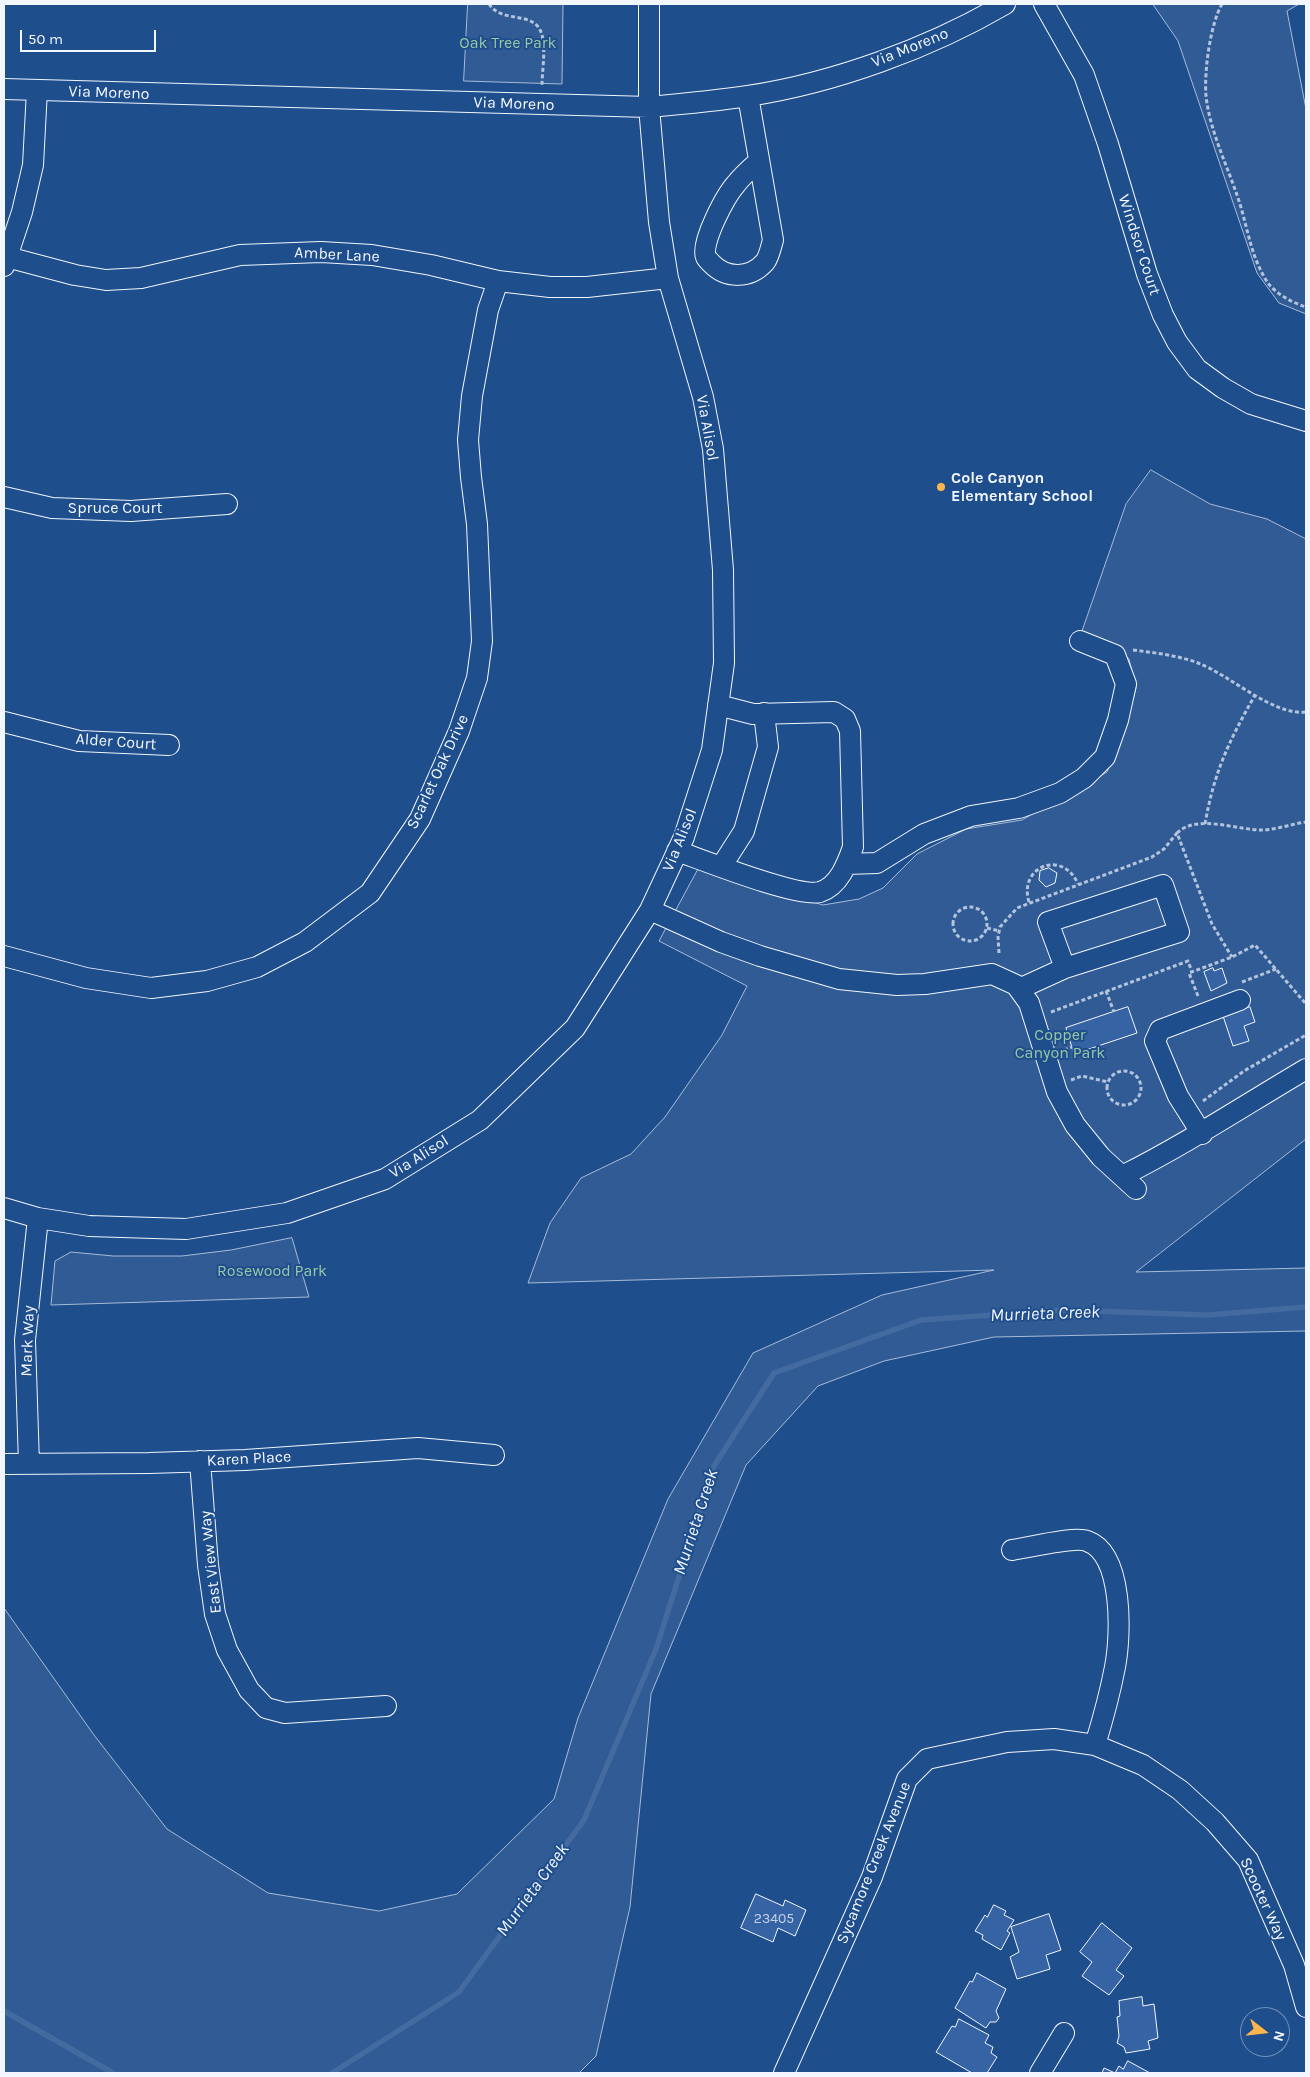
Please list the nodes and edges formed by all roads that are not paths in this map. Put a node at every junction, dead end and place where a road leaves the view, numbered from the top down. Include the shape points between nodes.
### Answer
1 (649, 4) edge
2 (1005, 4) edge
3 (1044, 4) edge
4 (4, 90) edge
5 (37, 90) junction
6 (748, 96) junction
7 (649, 107) junction
8 (758, 162) junction
9 (6, 261) edge
10 (668, 278) junction
11 (498, 281) junction
12 (1306, 421) edge
13 (4, 497) edge
14 (227, 504) dead end
15 (1080, 640) dead end
16 (718, 705) junction
17 (764, 713) junction
18 (4, 722) edge
19 (169, 745) dead end
20 (677, 851) junction
21 (847, 864) junction
22 (722, 866) junction
23 (650, 910) junction
24 (4, 956) edge
25 (1065, 968) junction
26 (1019, 989) junction
27 (1241, 991) road end
28 (1306, 1069) edge
29 (1202, 1134) junction
30 (4, 1208) edge
31 (38, 1218) junction
32 (494, 1455) dead end
33 (200, 1461) junction
34 (4, 1464) edge
35 (29, 1464) junction
36 (1012, 1550) dead end
37 (386, 1706) dead end
38 (1095, 1745) junction
39 (1306, 2007) edge
40 (1064, 2033) dead end
41 (784, 2073) edge
42 (1040, 2073) edge

1 - 7 street, Via Alisol
2 - 6 street, Via Moreno via 979,19 871,64
3 - 12 street, Windsor Court via 1084,75 1147,274 1177,342 1197,369 1223,388 1251,404
4 - 5 street, Via Moreno
5 - 7 street, Via Moreno
5 - 9 street via 33,165
6 - 7 street, Via Moreno
6 - 8 street
7 - 10 street, Via Alisol via 658,222
8 - 8 street via 735,184 713,222 705,244 706,257 726,274 740,276 751,272 766,261 773,240
9 - 11 street, Amber Lane via 106,280 141,278 240,255 321,252 372,255
10 - 11 street, Amber Lane via 587,287
10 - 16 street, Via Alisol via 703,397 713,449 723,570 724,663
11 - 24 street, Scarlet Oak Drive via 488,310 472,396 468,440 477,524 482,641 477,678 460,731 420,819 370,893 305,942 258,967 207,981 151,988 86,978
13 - 14 street, Spruce Court via 52,508 121,510
15 - 21 street via 1115,656 1126,684 1105,757 1091,771 1060,793 1019,808 971,816 924,834 877,863
16 - 17 street via 753,714
16 - 20 street, Via Alisol via 712,750
17 - 21 street via 834,712 845,719 850,731 853,825 853,847
17 - 22 street via 768,748 744,830
18 - 19 street, Alder Court via 79,741
20 - 22 street
20 - 23 street, Via Alisol
21 - 22 street via 836,881 820,892 773,884
23 - 26 street via 721,942 839,978 897,986 992,974
23 - 31 street, Via Alisol via 576,1028 480,1120 385,1178 287,1213 186,1229 89,1226
25 - 25 street via 1179,932 1163,885 1048,922
25 - 26 street
26 - 29 street via 1029,1003 1058,1092 1075,1125 1129,1182
27 - 29 street via 1160,1030 1155,1041 1178,1096
28 - 29 street
30 - 31 street, Via Alisol
31 - 35 street, Mark Way via 25,1340
32 - 33 street, Karen Place via 418,1448
33 - 35 street, Karen Place
33 - 37 street, East View Way via 215,1614 227,1650 249,1690 266,1708 285,1713
34 - 35 street, Karen Place
36 - 38 street via 1087,1541 1104,1552 1112,1573 1119,1616 1115,1666
38 - 39 street, Scooter Way via 1143,1765 1180,1790 1215,1822 1248,1860 1294,1965
38 - 41 street, Sycamore Creek Avenue via 1054,1740 1007,1742 927,1759 907,1779 872,1877
40 - 42 street

